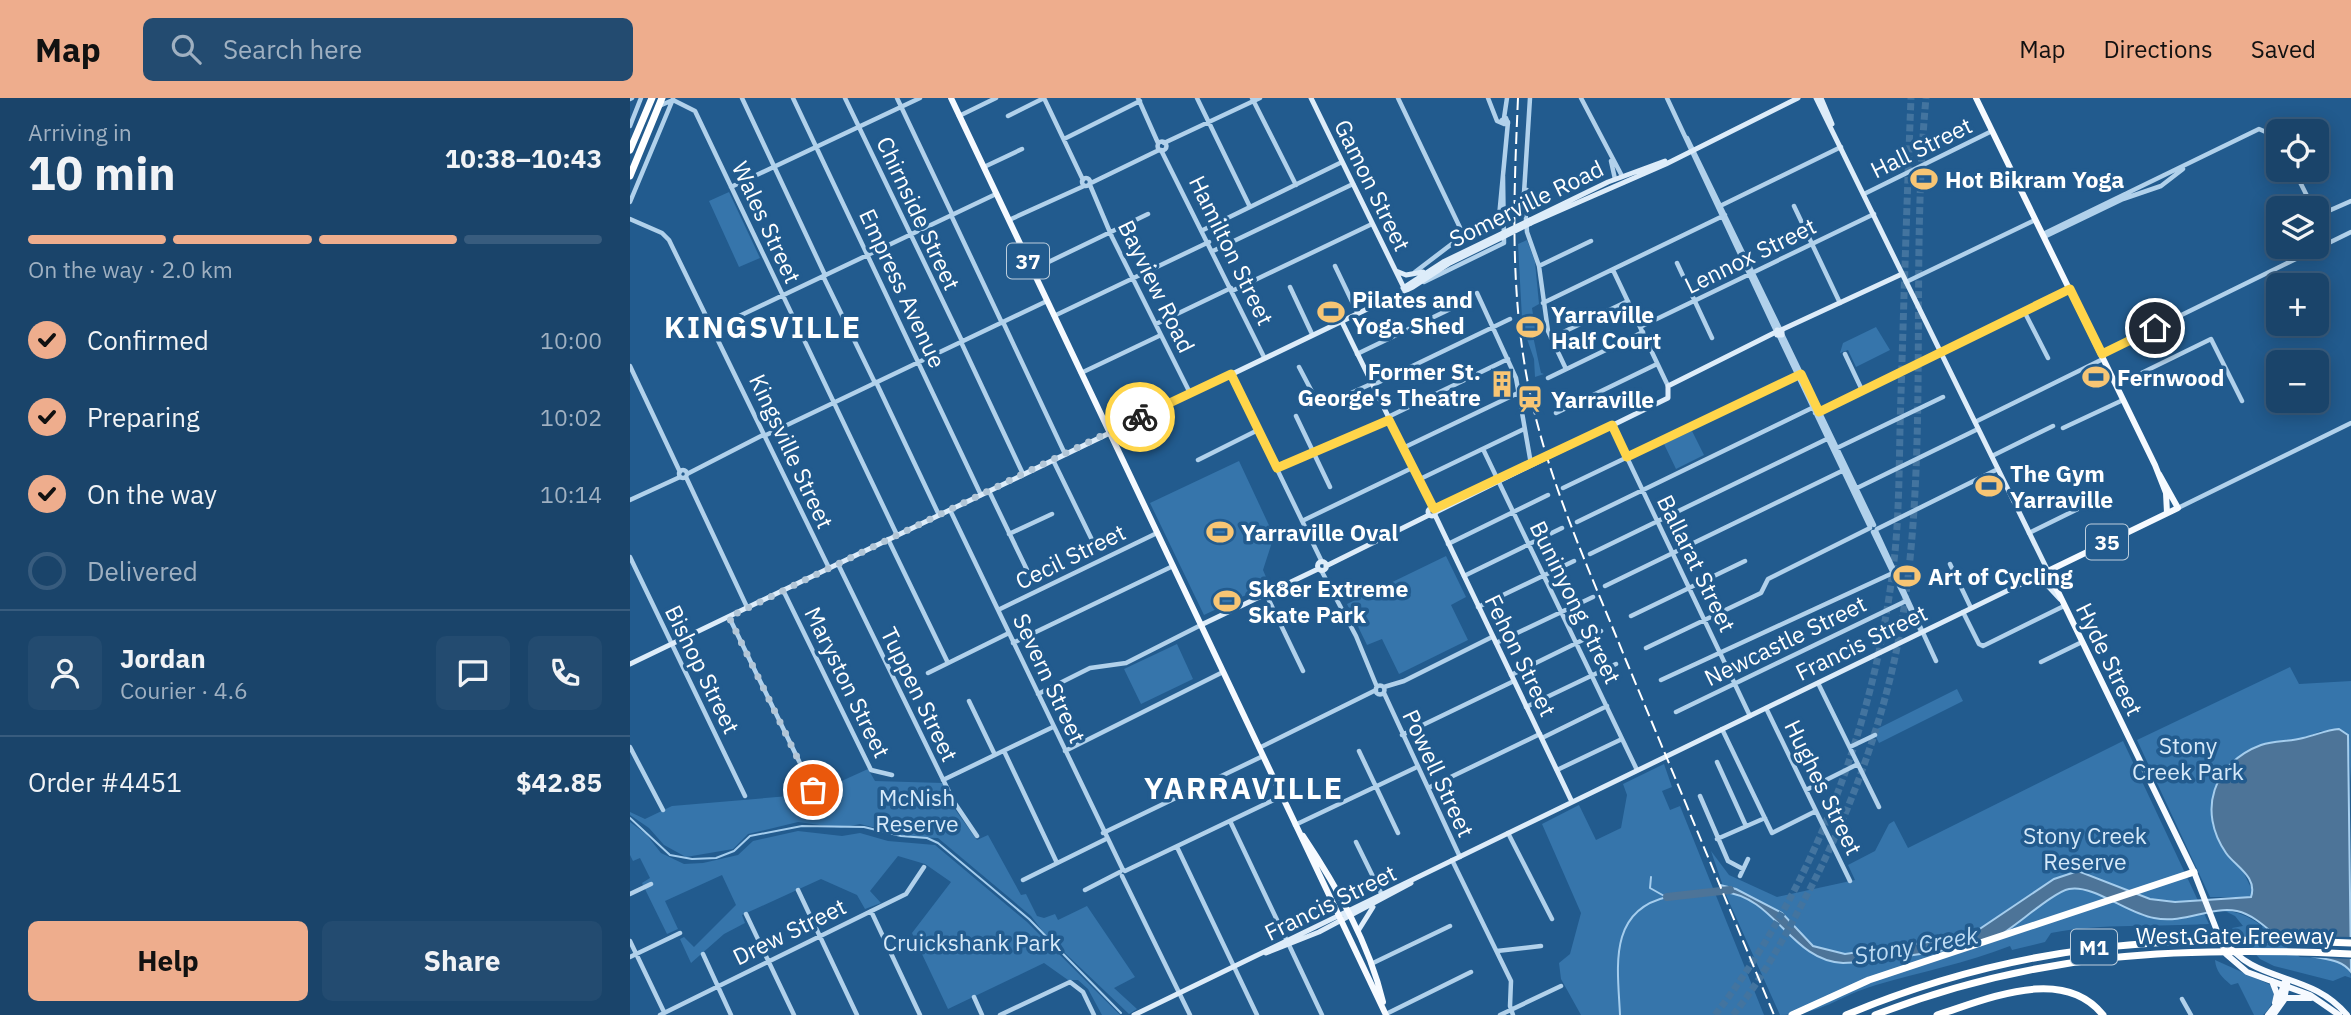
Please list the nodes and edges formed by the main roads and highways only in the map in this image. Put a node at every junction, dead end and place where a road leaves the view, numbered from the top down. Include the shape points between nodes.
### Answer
1 (652, 98) edge
2 (951, 98) edge
3 (1311, 98) edge
4 (1798, 98) edge
5 (1818, 98) edge
6 (1976, 98) edge
7 (661, 102) edge
8 (630, 150) edge
9 (639, 153) junction
10 (630, 157) edge
11 (630, 176) edge
12 (1503, 235) junction
13 (1395, 271) junction
14 (1428, 271) junction
15 (1902, 274) junction
16 (1405, 289) junction
17 (1341, 320) junction
18 (1110, 432) junction
19 (2159, 474) junction
20 (1432, 512) junction
21 (2167, 513) junction
22 (2048, 571) junction
23 (2032, 579) junction
24 (2063, 603) junction
25 (1201, 625) junction
26 (630, 664) edge
27 (1572, 802) junction
28 (1296, 825) junction
29 (2194, 872) junction
30 (1425, 874) junction
31 (1375, 904) junction
32 (1348, 913) junction
33 (2211, 916) junction
34 (1339, 918) junction
35 (1357, 932) junction
36 (2351, 943) edge
37 (2351, 954) edge
38 (2273, 981) junction
39 (2286, 983) junction
40 (2285, 998) junction
41 (2322, 1002) junction
42 (1134, 1015) edge
43 (1386, 1015) edge
44 (1792, 1015) edge
45 (1846, 1015) edge
46 (1875, 1015) edge
47 (1937, 1015) edge
48 (2103, 1015) edge
49 (2269, 1015) edge
50 (2339, 1015) edge
51 (2347, 1015) edge

1 - 8 highway
2 - 18 main road, 37
3 - 13 main road, Gamon Street
4 - 12 main road, Somerville Road, bridge via 1675,158 1618,176
5 - 15 main road, Hyde Street
6 - 19 main road
7 - 9 highway
9 - 10 highway
9 - 11 highway
12 - 14 main road, Somerville Road
12 - 16 main road, Somerville Road
13 - 14 main road
13 - 16 main road, Gamon Street
14 - 16 main road, Somerville Road
15 - 20 main road via 1669,389 1668,398
15 - 22 main road, Hyde Street
16 - 17 main road, Somerville Road
17 - 18 main road, Somerville Road
17 - 20 main road, Fehon Street
18 - 25 main road, 37
18 - 26 main road, Somerville Road
19 - 21 main road
19 - 21 main road, Francis Street / 35 via 2178,508
20 - 25 main road
20 - 27 main road, Fehon Street
21 - 22 main road, Francis Street / 35
22 - 23 main road, Francis Street
22 - 24 main road, Hyde Street
23 - 24 main road via 2046,585
23 - 27 main road, Francis Street
24 - 29 main road, Hyde Street
25 - 28 main road, 37
27 - 30 main road, Francis Street
28 - 32 main road, 37
28 - 34 main road, 37
29 - 33 main road, Hyde Street
29 - 44 highway via 1869,980
30 - 31 main road, Francis Street
30 - 32 main road, Francis Street
31 - 32 main road, Francis Street
31 - 35 main road
32 - 34 main road, Francis Street
32 - 35 main road, 37
33 - 38 main road via 2220,943 2233,961 2252,975
33 - 39 main road via 2241,960
34 - 42 main road, Francis Street
34 - 43 main road, 37
35 - 43 main road, 37
36 - 45 highway, West Gate Freeway / M1, bridge via 2167,940 2074,950 1947,978
37 - 46 highway, West Gate Freeway / M1, bridge via 2127,954 1992,978
38 - 39 main road
38 - 49 main road via 2277,996
39 - 40 main road
39 - 41 main road
39 - 49 main road
39 - 51 main road via 2319,990
40 - 41 main road
40 - 49 main road
41 - 50 main road
47 - 48 highway via 2051,988 2077,994

